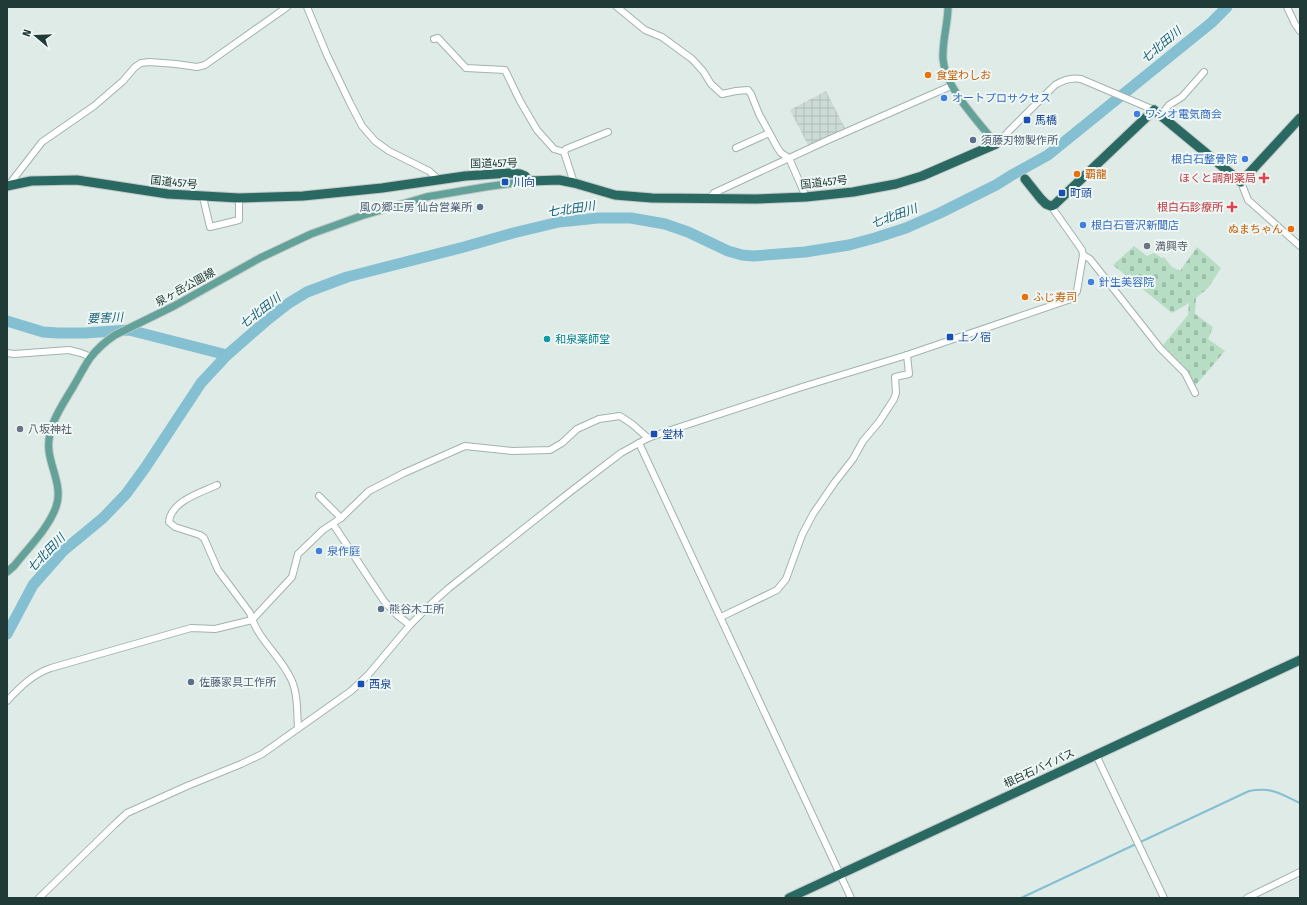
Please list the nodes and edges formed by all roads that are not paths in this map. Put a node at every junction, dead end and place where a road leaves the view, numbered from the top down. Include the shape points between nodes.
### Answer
1 (287, 7) edge
2 (307, 7) edge
3 (617, 7) edge
4 (948, 7) edge
5 (1287, 7) edge
6 (1300, 31) edge
7 (434, 38) dead end
8 (1204, 72) dead end
9 (951, 86) junction
10 (1158, 112) junction
11 (1300, 118) edge
12 (608, 132) dead end
13 (769, 133) junction
14 (996, 144) junction
15 (736, 148) dead end
16 (564, 152) junction
17 (789, 158) junction
18 (1025, 179) dead end
19 (439, 180) junction
20 (529, 181) junction
21 (1241, 182) junction
22 (574, 183) junction
23 (7, 186) edge
24 (203, 196) junction
25 (806, 197) junction
26 (239, 198) junction
27 (710, 198) junction
28 (1051, 206) junction
29 (1300, 246) edge
30 (1083, 255) junction
31 (7, 353) edge
32 (907, 355) junction
33 (91, 357) junction
34 (1195, 393) dead end
35 (648, 438) junction
36 (639, 443) junction
37 (217, 486) dead end
38 (319, 496) dead end
39 (341, 518) junction
40 (333, 524) junction
41 (7, 572) edge
42 (721, 617) junction
43 (252, 620) junction
44 (410, 625) junction
45 (1300, 660) edge
46 (7, 701) edge
47 (298, 728) junction
48 (1096, 755) junction
49 (1300, 872) edge
50 (840, 875) junction
51 (39, 898) edge
52 (789, 898) edge
53 (850, 898) edge
54 (1164, 898) edge
55 (1247, 898) edge

1 - 23 street via 205,65 197,67 141,63 94,106 42,142
2 - 19 street via 362,126 375,141 389,151 429,171
3 - 13 street via 645,30 662,37 692,59 722,94 748,90
4 - 9 main road via 943,60
5 - 6 street
7 - 16 street via 438,38 466,68 505,70 537,130 554,149
8 - 10 street via 1182,97
9 - 14 main road
9 - 17 street
10 - 14 street via 1091,83 1076,78 1065,80 1059,82
10 - 21 highway
10 - 28 highway
11 - 21 highway
12 - 16 street
13 - 15 street
13 - 17 street via 777,148
14 - 25 highway, 国道457号 via 922,176 896,184
16 - 22 street
17 - 25 street
17 - 27 street via 714,193
18 - 28 highway via 1040,199
19 - 20 highway, 国道457号 via 510,173 525,176
19 - 26 highway, 国道457号 via 303,196
20 - 22 highway, 国道457号 via 559,180
20 - 33 main road, 泉ヶ岳公園線 via 426,197 311,234 260,258 174,306 115,335
21 - 29 street via 1248,200
22 - 27 highway, 国道457号 via 615,195
23 - 24 highway, 国道457号 via 31,181 77,180 168,194
24 - 26 highway, 国道457号
24 - 26 street via 210,227 239,220
25 - 27 highway, 国道457号 via 756,200
28 - 30 street
30 - 32 street via 1077,291 1071,299
30 - 34 street via 1090,259 1160,348 1185,373
31 - 33 street via 69,350 82,352
32 - 35 street
32 - 42 street via 909,374 895,377 894,399 813,514 783,584 777,590
33 - 41 main road, 泉ヶ岳公園線 via 52,425 49,451 57,486 56,506 46,526
35 - 36 street
35 - 39 street via 620,416 599,418 577,429 550,450 512,451 465,446 369,491
36 - 42 street
36 - 44 street via 621,453 570,492 443,593
37 - 43 street via 182,502 172,512 169,522 175,527 204,538 218,570 250,613
38 - 39 street
39 - 40 street
40 - 43 street via 298,554 292,577
40 - 44 street via 384,601
42 - 50 street
43 - 46 street via 215,630 191,628 51,668 26,682
43 - 47 street via 291,679
44 - 47 street via 357,686
45 - 48 highway, 根白石バイパス
47 - 51 street via 262,754 127,813
48 - 50 highway, 根白石バイパス
48 - 54 street
49 - 55 street
50 - 52 highway, 根白石バイパス
50 - 53 street

